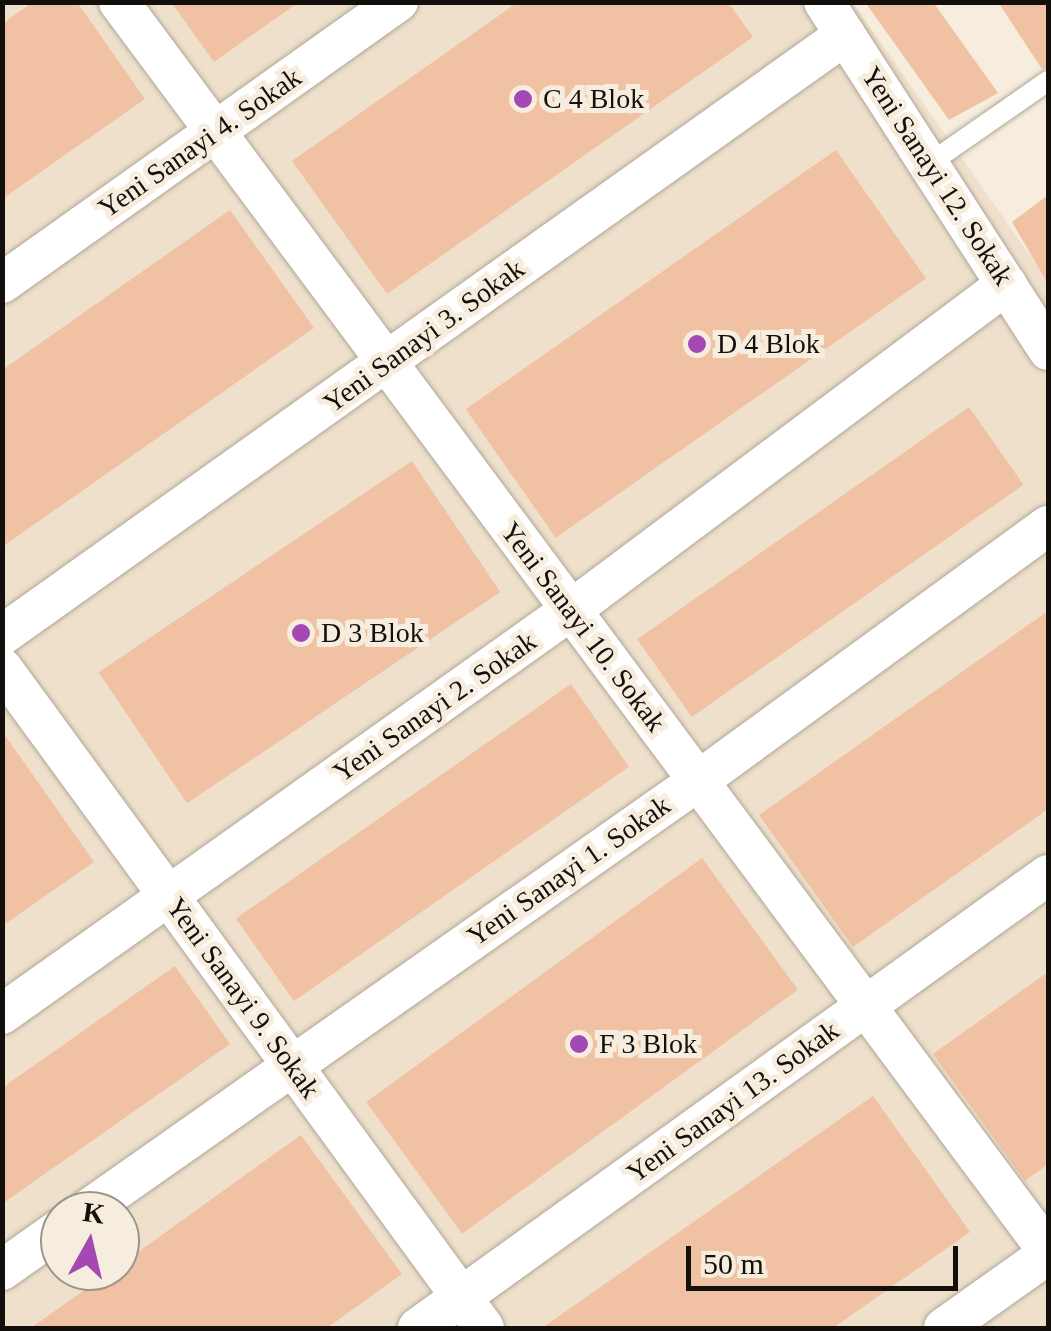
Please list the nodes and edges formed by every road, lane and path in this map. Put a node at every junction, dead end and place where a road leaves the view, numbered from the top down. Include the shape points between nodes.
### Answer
1 (119, 2) edge
2 (398, 2) edge
3 (834, 19) edge
4 (1048, 82) edge
5 (215, 132) junction
6 (930, 163) junction
7 (2, 283) edge
8 (1007, 284) junction
9 (1044, 333) edge
10 (387, 364) junction
11 (1048, 526) edge
12 (571, 610) junction
13 (2, 635) edge
14 (2, 668) edge
15 (698, 781) junction
16 (1048, 875) edge
17 (168, 896) junction
18 (866, 1006) junction
19 (2, 1014) edge
20 (292, 1066) junction
21 (114, 1191) edge
22 (40, 1244) edge
23 (1048, 1252) edge
24 (2, 1270) edge
25 (473, 1313) edge
26 (418, 1328) edge
27 (944, 1328) edge

1 - 5 street, Yeni Sanayi 10. Sokak
2 - 5 street, Yeni Sanayi 4. Sokak
3 - 6 street, Yeni Sanayi 12. Sokak
3 - 10 street, Yeni Sanayi 3. Sokak
4 - 6 lane
5 - 7 street, Yeni Sanayi 4. Sokak
5 - 10 street, Yeni Sanayi 10. Sokak
6 - 8 street, Yeni Sanayi 12. Sokak
8 - 9 street, Yeni Sanayi 12. Sokak
8 - 12 street, Yeni Sanayi 2. Sokak
10 - 12 street, Yeni Sanayi 10. Sokak
10 - 13 street, Yeni Sanayi 3. Sokak
11 - 15 street, Yeni Sanayi 1. Sokak
12 - 15 street, Yeni Sanayi 10. Sokak
12 - 17 street, Yeni Sanayi 2. Sokak
14 - 17 street, Yeni Sanayi 9. Sokak
15 - 18 street, Yeni Sanayi 10. Sokak
15 - 20 street, Yeni Sanayi 1. Sokak
16 - 18 street, Yeni Sanayi 13. Sokak
17 - 19 street, Yeni Sanayi 2. Sokak
17 - 20 street, Yeni Sanayi 9. Sokak
18 - 23 street, Yeni Sanayi 10. Sokak
18 - 25 street, Yeni Sanayi 13. Sokak
20 - 21 street, Yeni Sanayi 1. Sokak
20 - 25 street, Yeni Sanayi 9. Sokak
22 - 24 street
23 - 27 street
25 - 26 street, Yeni Sanayi 13. Sokak

